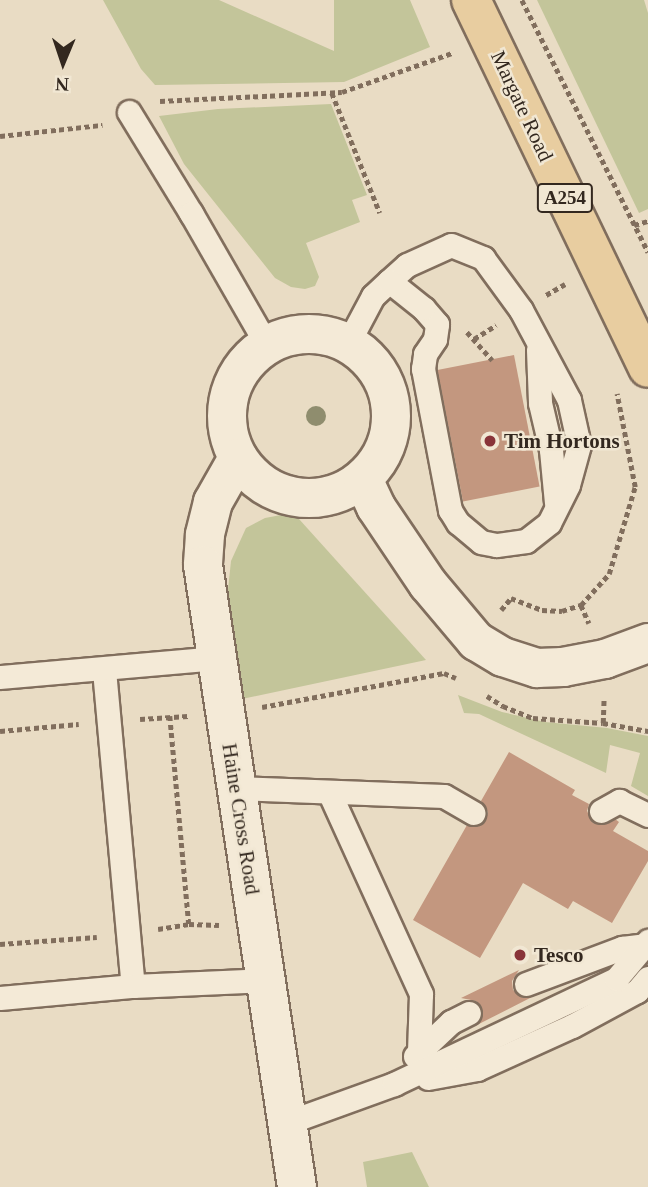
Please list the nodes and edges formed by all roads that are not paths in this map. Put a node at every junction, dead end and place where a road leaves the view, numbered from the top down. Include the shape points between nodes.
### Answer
1 (471, 0) edge
2 (120, 118) road end
3 (389, 281) junction
4 (348, 343) junction
5 (267, 345) junction
6 (648, 365) edge
7 (238, 458) junction
8 (363, 479) junction
9 (648, 643) edge
10 (217, 658) junction
11 (104, 670) junction
12 (0, 677) edge
13 (236, 788) junction
14 (330, 794) junction
15 (601, 811) dead end
16 (474, 813) dead end
17 (648, 815) edge
18 (647, 943) edge
19 (648, 978) edge
20 (268, 980) junction
21 (526, 984) dead end
22 (133, 986) junction
23 (0, 998) edge
24 (469, 1013) dead end
25 (419, 1050) junction
26 (394, 1084) junction
27 (289, 1122) junction
28 (297, 1187) edge

1 - 6 main road, Margate Road / A254
2 - 5 lane via 191,213
3 - 3 lane via 437,324 423,369 450,510 481,542 512,545 539,534 557,510 579,445 569,400 521,310 483,258 450,245 407,265
3 - 4 lane via 373,296
4 - 5 street via 321,334 293,335
4 - 8 street via 370,360 386,384 392,412 379,461
5 - 7 street via 243,367 229,396 226,417
7 - 8 street via 253,477 295,497 319,498 342,492
7 - 10 street, Haine Cross Road via 213,502 205,535 203,565
8 - 9 street via 376,507 428,584 476,641 503,657 537,668 563,667 605,659
10 - 11 lane
10 - 13 street, Haine Cross Road
11 - 12 lane
11 - 22 lane
13 - 14 lane
13 - 20 street, Haine Cross Road
14 - 16 lane via 443,796
14 - 25 lane via 421,994
15 - 17 lane via 619,801
18 - 21 lane
18 - 26 lane via 616,979
19 - 26 lane via 637,991 593,1015 477,1069
20 - 22 lane
20 - 27 street, Haine Cross Road
22 - 23 lane
24 - 25 lane via 451,1021
25 - 26 lane
26 - 27 lane
27 - 28 street, Haine Cross Road

